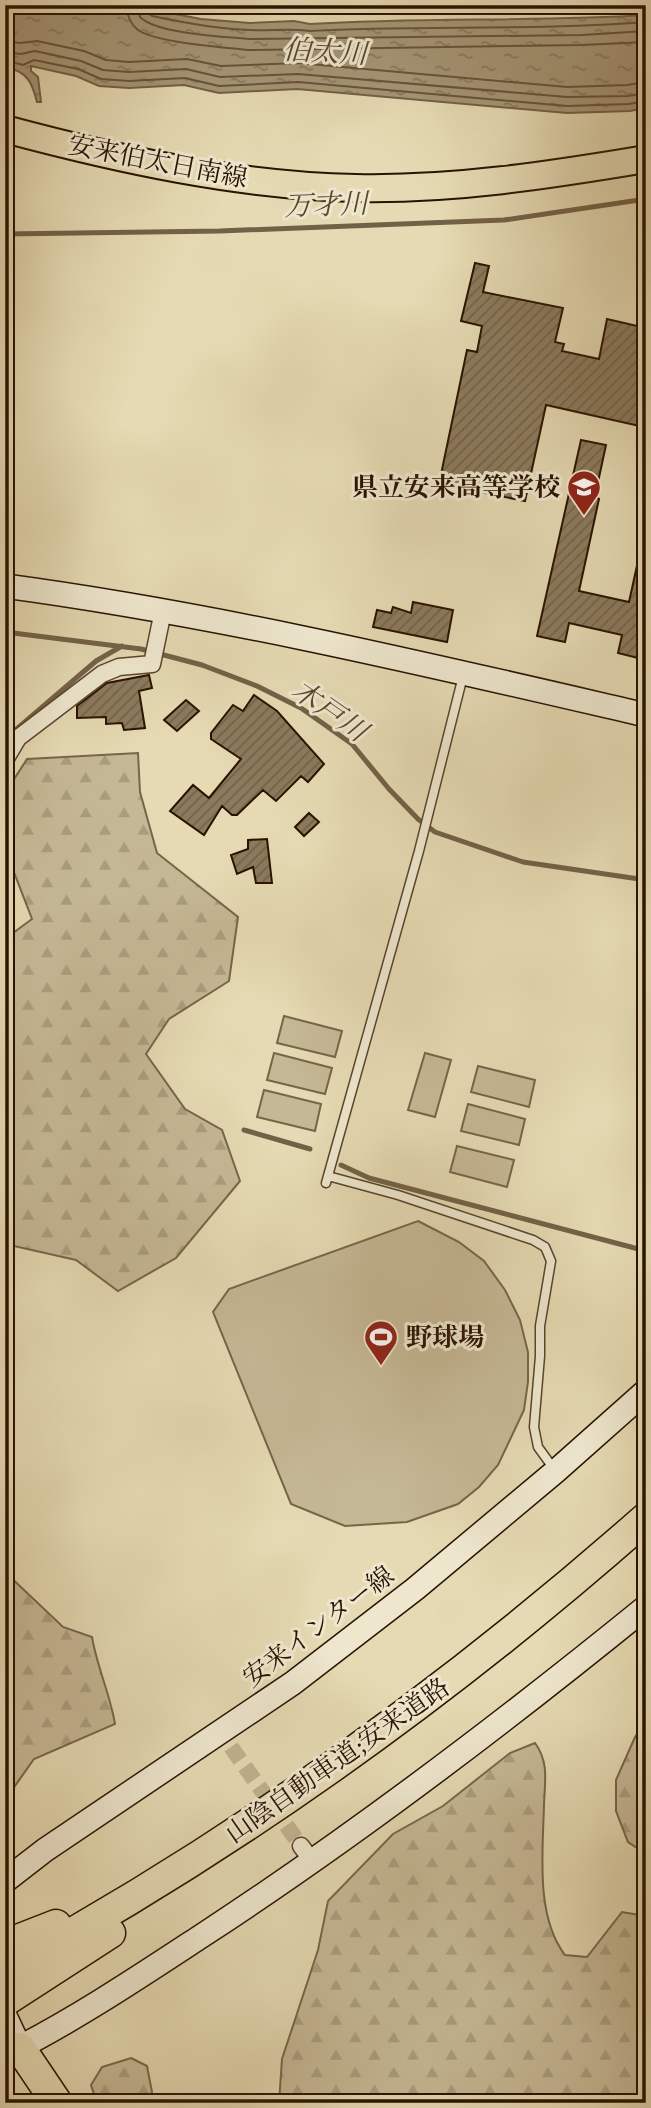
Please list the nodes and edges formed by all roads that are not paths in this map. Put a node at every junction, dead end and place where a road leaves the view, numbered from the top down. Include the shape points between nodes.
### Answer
1 (5, 129) edge
2 (646, 159) edge
3 (5, 586) edge
4 (163, 611) junction
5 (463, 674) junction
6 (646, 715) edge
7 (5, 760) edge
8 (646, 1391) edge
9 (556, 1471) junction
10 (646, 1518) edge
11 (646, 1530) edge
12 (646, 1607) edge
13 (236, 1838) junction
14 (5, 1881) edge
15 (22, 1960) edge
16 (5, 1981) edge
17 (5, 2001) edge
18 (5, 2016) edge
19 (13, 2052) edge
20 (37, 2103) edge
21 (57, 2103) edge

1 - 2 main road, 安来伯太日南線 via 171,167 355,188 469,185
3 - 4 main road
4 - 5 main road
4 - 7 street via 152,664 119,667 102,674 18,738
5 - 6 main road
5 - 9 lane via 327,1180 398,1195 533,1240 548,1251 551,1266 540,1326 534,1427 538,1447
8 - 9 main road, 安来インター線
9 - 14 main road, 安来インター線 via 225,1740 46,1850
10 - 13 highway, 山陰自動車道;安来道路 via 408,1713
11 - 13 highway, 山陰自動車道;安来道路 via 465,1680 379,1744
12 - 19 main road via 396,1803 307,1854 101,2002
13 - 15 highway
13 - 15 highway via 88,1911
15 - 16 highway
15 - 17 highway
18 - 19 main road
19 - 20 highway
19 - 21 highway

